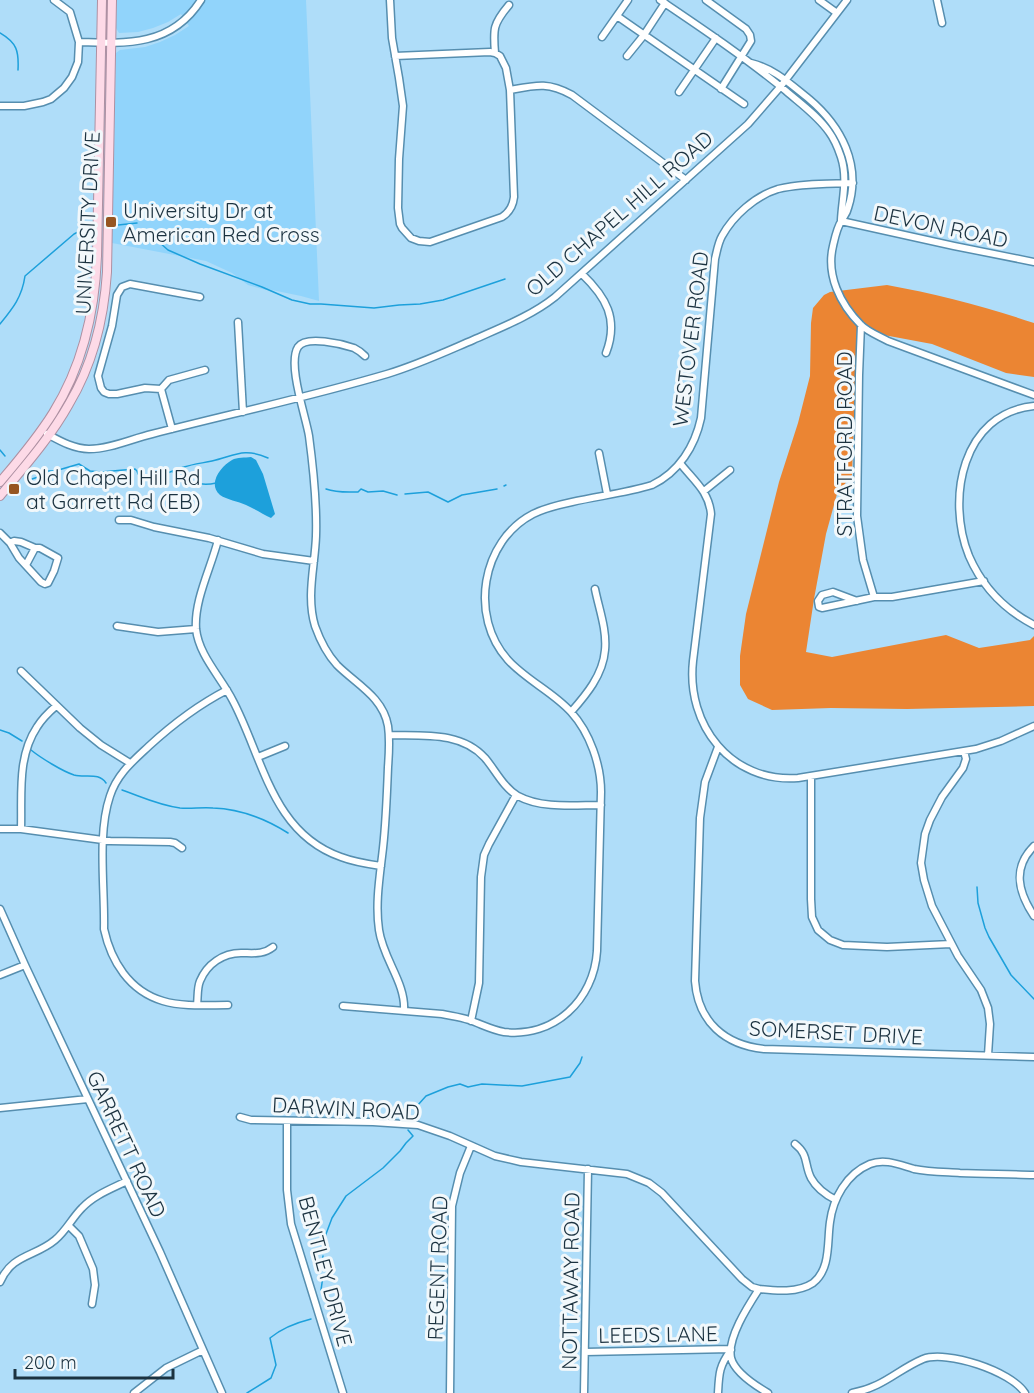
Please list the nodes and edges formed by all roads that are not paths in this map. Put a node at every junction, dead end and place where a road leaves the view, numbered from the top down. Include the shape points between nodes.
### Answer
1 (54, 0) edge
2 (102, 0) edge
3 (112, 0) edge
4 (201, 0) edge
5 (390, 0) edge
6 (628, 0) edge
7 (706, 0) edge
8 (819, 0) edge
9 (847, 0) edge
10 (938, 0) edge
11 (662, 2) edge
12 (510, 5) dead end
13 (837, 13) junction
14 (617, 16) junction
15 (942, 23) dead end
16 (644, 35) junction
17 (602, 37) dead end
18 (716, 38) junction
19 (79, 42) junction
20 (101, 43) junction
21 (111, 43) junction
22 (495, 53) junction
23 (395, 56) junction
24 (627, 56) dead end
25 (742, 57) junction
26 (752, 63) junction
27 (694, 70) junction
28 (785, 80) junction
29 (781, 86) junction
30 (722, 89) junction
31 (510, 90) junction
32 (679, 92) dead end
33 (744, 104) dead end
34 (0, 106) edge
35 (686, 180) junction
36 (845, 183) junction
37 (853, 183) junction
38 (841, 221) junction
39 (1034, 262) edge
40 (582, 274) junction
41 (200, 297) dead end
42 (238, 322) dead end
43 (861, 325) junction
44 (606, 354) dead end
45 (365, 356) dead end
46 (205, 370) dead end
47 (161, 389) junction
48 (1034, 395) edge
49 (299, 398) junction
50 (1034, 406) edge
51 (243, 412) junction
52 (172, 429) junction
53 (41, 430) junction
54 (49, 435) junction
55 (598, 453) dead end
56 (680, 463) junction
57 (730, 471) dead end
58 (0, 482) edge
59 (704, 491) junction
60 (607, 494) junction
61 (0, 496) edge
62 (119, 520) dead end
63 (0, 533) edge
64 (218, 540) junction
65 (10, 543) junction
66 (35, 548) junction
67 (314, 561) junction
68 (26, 564) junction
69 (984, 581) junction
70 (595, 589) dead end
71 (874, 597) junction
72 (857, 601) junction
73 (1034, 615) edge
74 (1032, 624) edge
75 (117, 626) dead end
76 (196, 629) junction
77 (21, 671) dead end
78 (227, 690) junction
79 (56, 706) junction
80 (571, 712) junction
81 (1034, 726) edge
82 (389, 735) junction
83 (285, 746) dead end
84 (718, 747) junction
85 (964, 751) junction
86 (258, 757) junction
87 (130, 763) junction
88 (811, 776) junction
89 (516, 795) junction
90 (601, 805) junction
91 (21, 829) junction
92 (0, 830) edge
93 (103, 840) junction
94 (1034, 846) edge
95 (182, 848) dead end
96 (381, 866) junction
97 (0, 909) edge
98 (1034, 916) edge
99 (951, 944) junction
100 (273, 947) dead end
101 (24, 965) junction
102 (0, 975) edge
103 (197, 1005) junction
104 (228, 1005) dead end
105 (343, 1006) dead end
106 (404, 1011) junction
107 (471, 1021) junction
108 (988, 1055) junction
109 (1034, 1057) edge
110 (88, 1099) junction
111 (0, 1108) edge
112 (240, 1117) dead end
113 (287, 1120) junction
114 (795, 1144) dead end
115 (471, 1146) junction
116 (588, 1169) junction
117 (1034, 1175) edge
118 (127, 1181) junction
119 (836, 1200) junction
120 (69, 1226) junction
121 (0, 1282) edge
122 (759, 1289) junction
123 (92, 1304) dead end
124 (731, 1349) junction
125 (203, 1350) junction
126 (585, 1352) junction
127 (134, 1393) edge
128 (222, 1393) edge
129 (343, 1393) edge
130 (450, 1393) edge
131 (584, 1393) edge
132 (718, 1393) edge
133 (768, 1393) edge
134 (852, 1393) edge
135 (1025, 1393) edge

1 - 19 street via 70,12
2 - 20 main road, UNIVERSITY DRIVE
3 - 21 main road, UNIVERSITY DRIVE
4 - 21 street via 185,20 162,34 140,41
5 - 23 street
6 - 14 street
7 - 25 street via 750,35
8 - 13 street
9 - 13 street, OLD CHAPEL HILL ROAD
10 - 15 street
11 - 16 street
11 - 18 street
12 - 22 street via 494,29
13 - 28 street, OLD CHAPEL HILL ROAD
14 - 16 street
14 - 17 street
16 - 24 street
16 - 27 street
18 - 25 street
18 - 27 street
19 - 20 street
19 - 34 street via 72,77 51,99 24,106
20 - 21 street
20 - 53 main road, UNIVERSITY DRIVE via 97,256 92,314 74,373
21 - 54 main road, UNIVERSITY DRIVE via 103,311 79,385
22 - 23 street
22 - 31 street via 506,68
23 - 31 street via 403,106 400,224 411,238 419,241 430,242 473,228 502,217 511,209 514,197
25 - 26 street
25 - 30 street
26 - 28 street
26 - 29 street
27 - 30 street
27 - 32 street
28 - 29 street, OLD CHAPEL HILL ROAD
28 - 37 street via 838,130 849,155
29 - 35 street, OLD CHAPEL HILL ROAD via 748,124
29 - 36 street via 830,133 841,157
30 - 33 street
31 - 35 street via 540,85 562,90
35 - 40 street, OLD CHAPEL HILL ROAD
36 - 37 street, WESTOVER ROAD
36 - 38 street
36 - 56 street, WESTOVER ROAD via 794,186 772,192 745,209 721,237 715,258 701,418
37 - 38 street via 848,212
38 - 39 street, DEVON ROAD
38 - 43 street via 832,256 833,274 844,304
40 - 44 street via 598,290 608,309 611,330
40 - 49 street, OLD CHAPEL HILL ROAD via 523,318 448,351 396,372
41 - 47 street via 130,284 117,295 98,376 101,388 109,394
42 - 51 street
43 - 48 street via 888,341
43 - 71 street, STRATFORD ROAD via 857,516 863,560
45 - 49 street via 356,348 303,342 296,353
46 - 47 street via 169,380
47 - 52 street
49 - 51 street, OLD CHAPEL HILL ROAD
49 - 67 street via 312,465
50 - 69 street via 1018,408 994,422 973,446 963,470 959,508 962,531
51 - 52 street, OLD CHAPEL HILL ROAD
52 - 54 street, OLD CHAPEL HILL ROAD via 92,449 77,448
53 - 54 street, OLD CHAPEL HILL ROAD
53 - 58 main road
54 - 61 main road
55 - 60 street
56 - 59 street
56 - 60 street via 652,485
57 - 59 street
59 - 84 street via 711,514 692,685 701,718
60 - 80 street via 553,506 523,520 495,552 484,590 486,614 498,646 508,660
62 - 64 street
63 - 65 street
64 - 67 street via 263,554
64 - 76 street via 199,602
65 - 66 street via 16,541
65 - 68 street
66 - 68 street
66 - 68 street via 58,558 48,583 41,582
67 - 82 street via 312,614 321,641 338,665 380,705
69 - 71 street
69 - 74 street via 1010,610
70 - 80 street via 605,652 592,685
71 - 72 street
72 - 72 street via 822,608 818,601 822,595 833,592
73 - 74 street
75 - 76 street via 158,632
76 - 78 street via 203,654
77 - 79 street
78 - 86 street
78 - 87 street via 192,710
79 - 87 street via 91,737
79 - 91 street via 35,729 26,750
80 - 90 street via 596,761
81 - 85 street via 993,744
82 - 89 street via 445,737 465,743 486,759
82 - 96 street
83 - 86 street
84 - 88 street via 736,762 761,774 783,778
84 - 108 street, SOMERSET DRIVE via 705,782 700,818 695,981 700,1006 713,1027 736,1042 764,1049
85 - 88 street
85 - 99 street via 963,768 927,827 921,862 929,899
86 - 96 street via 281,809 304,836 340,857
87 - 93 street via 110,796
88 - 99 street via 811,899 818,930 843,945
89 - 90 street via 538,803
89 - 107 street via 484,855 479,983
90 - 107 street via 597,959 581,999 559,1019 526,1031 505,1032
91 - 92 street
91 - 93 street
93 - 95 street via 170,842
93 - 103 street via 104,929 120,970 151,997
94 - 98 street via 1024,858 1019,878
96 - 106 street via 379,934 402,990
97 - 101 street, GARRETT ROAD
99 - 108 street via 988,1008
100 - 103 street via 262,953 219,958 200,981
101 - 102 street
101 - 110 street, GARRETT ROAD
103 - 104 street
105 - 106 street
106 - 107 street
108 - 109 street, SOMERSET DRIVE
110 - 111 street
110 - 118 street, GARRETT ROAD
112 - 113 street, DARWIN ROAD
113 - 115 street, DARWIN ROAD via 418,1125
113 - 129 street, BENTLEY DRIVE via 290,1218
114 - 119 street via 802,1149 818,1188
115 - 116 street, DARWIN ROAD via 521,1162
115 - 130 street, REGENT ROAD via 452,1206
116 - 122 street, DARWIN ROAD via 627,1174 649,1183 742,1279
116 - 126 street, NOTTAWAY ROAD
117 - 119 street via 935,1172 876,1162 854,1174
118 - 120 street via 83,1207
118 - 125 street, GARRETT ROAD
119 - 122 street via 825,1265 817,1279 792,1290
120 - 121 street via 50,1244 13,1264
120 - 123 street via 80,1236 94,1274
122 - 124 street via 743,1315
124 - 126 street, LEEDS LANE
124 - 132 street via 720,1369
124 - 133 street via 738,1369
125 - 127 street via 166,1368
125 - 128 street, GARRETT ROAD
126 - 131 street, NOTTAWAY ROAD
134 - 135 street via 877,1386 921,1360 938,1357 997,1371

